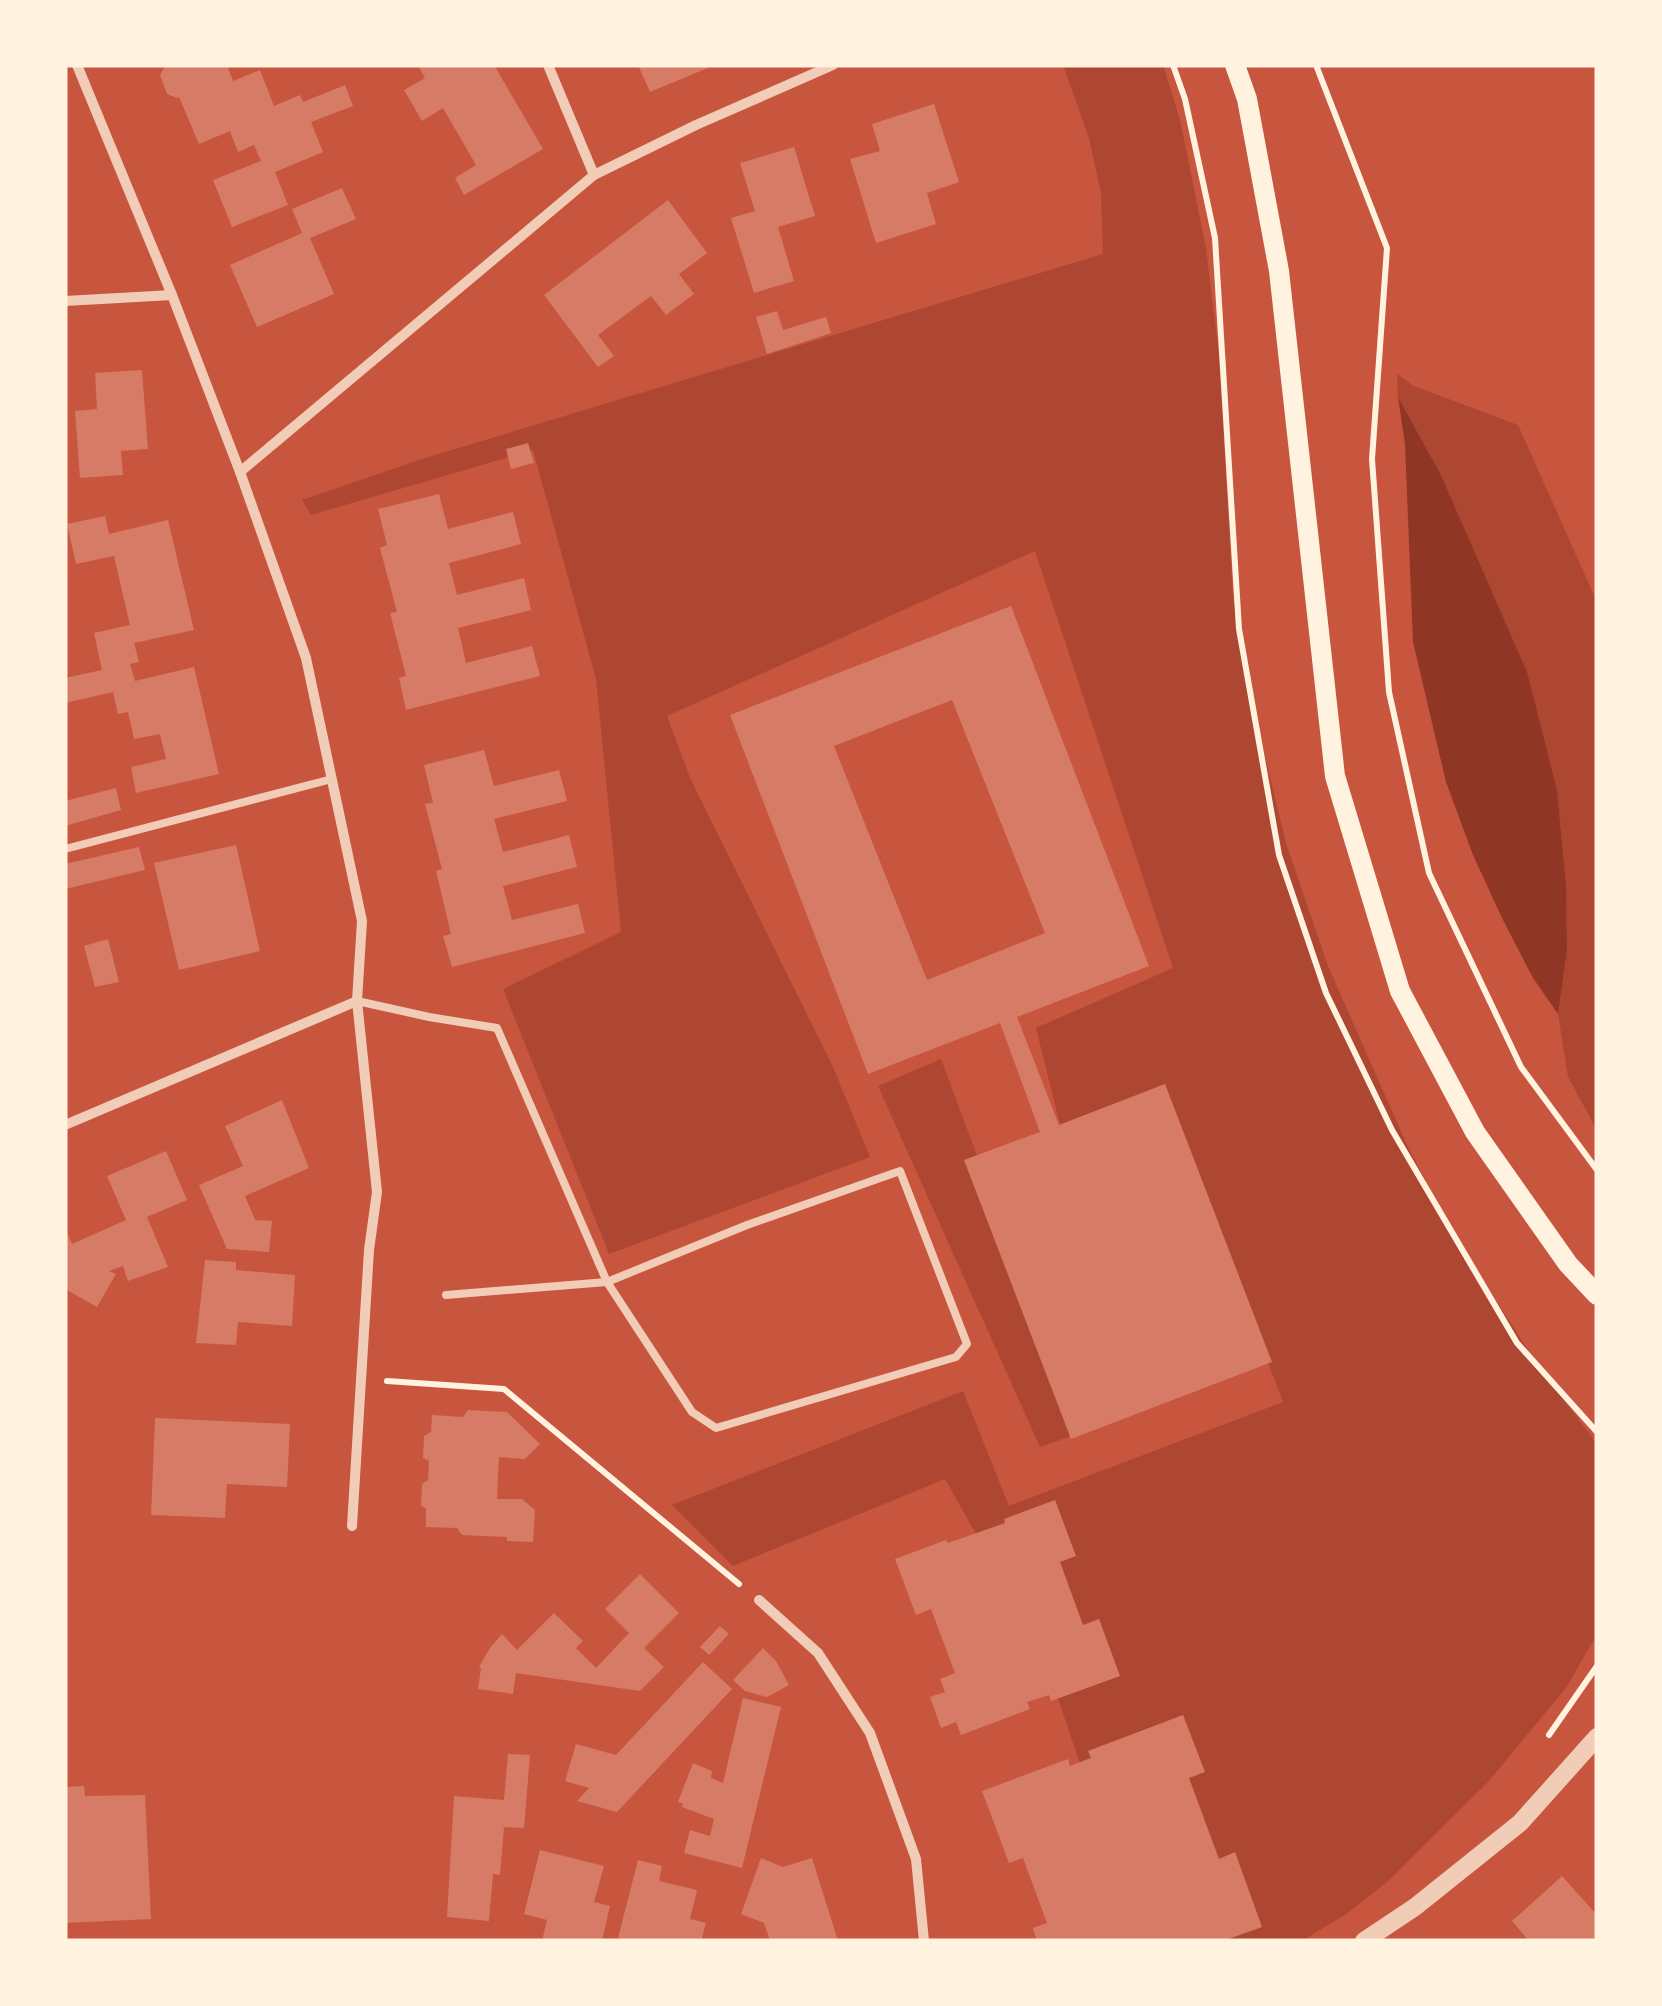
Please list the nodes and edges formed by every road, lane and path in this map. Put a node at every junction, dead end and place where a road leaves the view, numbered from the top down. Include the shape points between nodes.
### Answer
1 (77, 65) edge
2 (548, 65) edge
3 (834, 65) edge
4 (1235, 65) edge
5 (1316, 65) edge
6 (594, 175) junction
7 (172, 295) junction
8 (65, 301) edge
9 (240, 472) junction
10 (332, 780) junction
11 (65, 849) edge
12 (358, 1001) junction
13 (65, 1126) edge
14 (1597, 1170) edge
15 (607, 1282) junction
16 (446, 1295) dead end
17 (1597, 1295) edge
18 (362, 1379) junction
19 (352, 1526) dead end
20 (759, 1600) joint
21 (1597, 1737) edge
22 (924, 1941) edge
23 (1364, 1941) edge

1 - 7 street
2 - 6 street
3 - 6 street
4 - 17 main road via 1280,271 1335,776 1400,990 1475,1132
5 - 14 path via 1387,248 1372,459 1389,692 1429,872 1520,1067
6 - 9 street
7 - 8 street
7 - 9 street
9 - 10 street via 306,658
10 - 11 lane
10 - 12 street via 362,921
12 - 13 street
12 - 15 lane via 497,1028
12 - 18 street via 377,1192
15 - 15 lane via 900,1171 967,1344 956,1357 716,1428 692,1412
15 - 16 lane
18 - 19 street
18 - 20 path via 504,1390
20 - 22 street via 818,1653 870,1733 916,1859
21 - 23 street via 1520,1823

